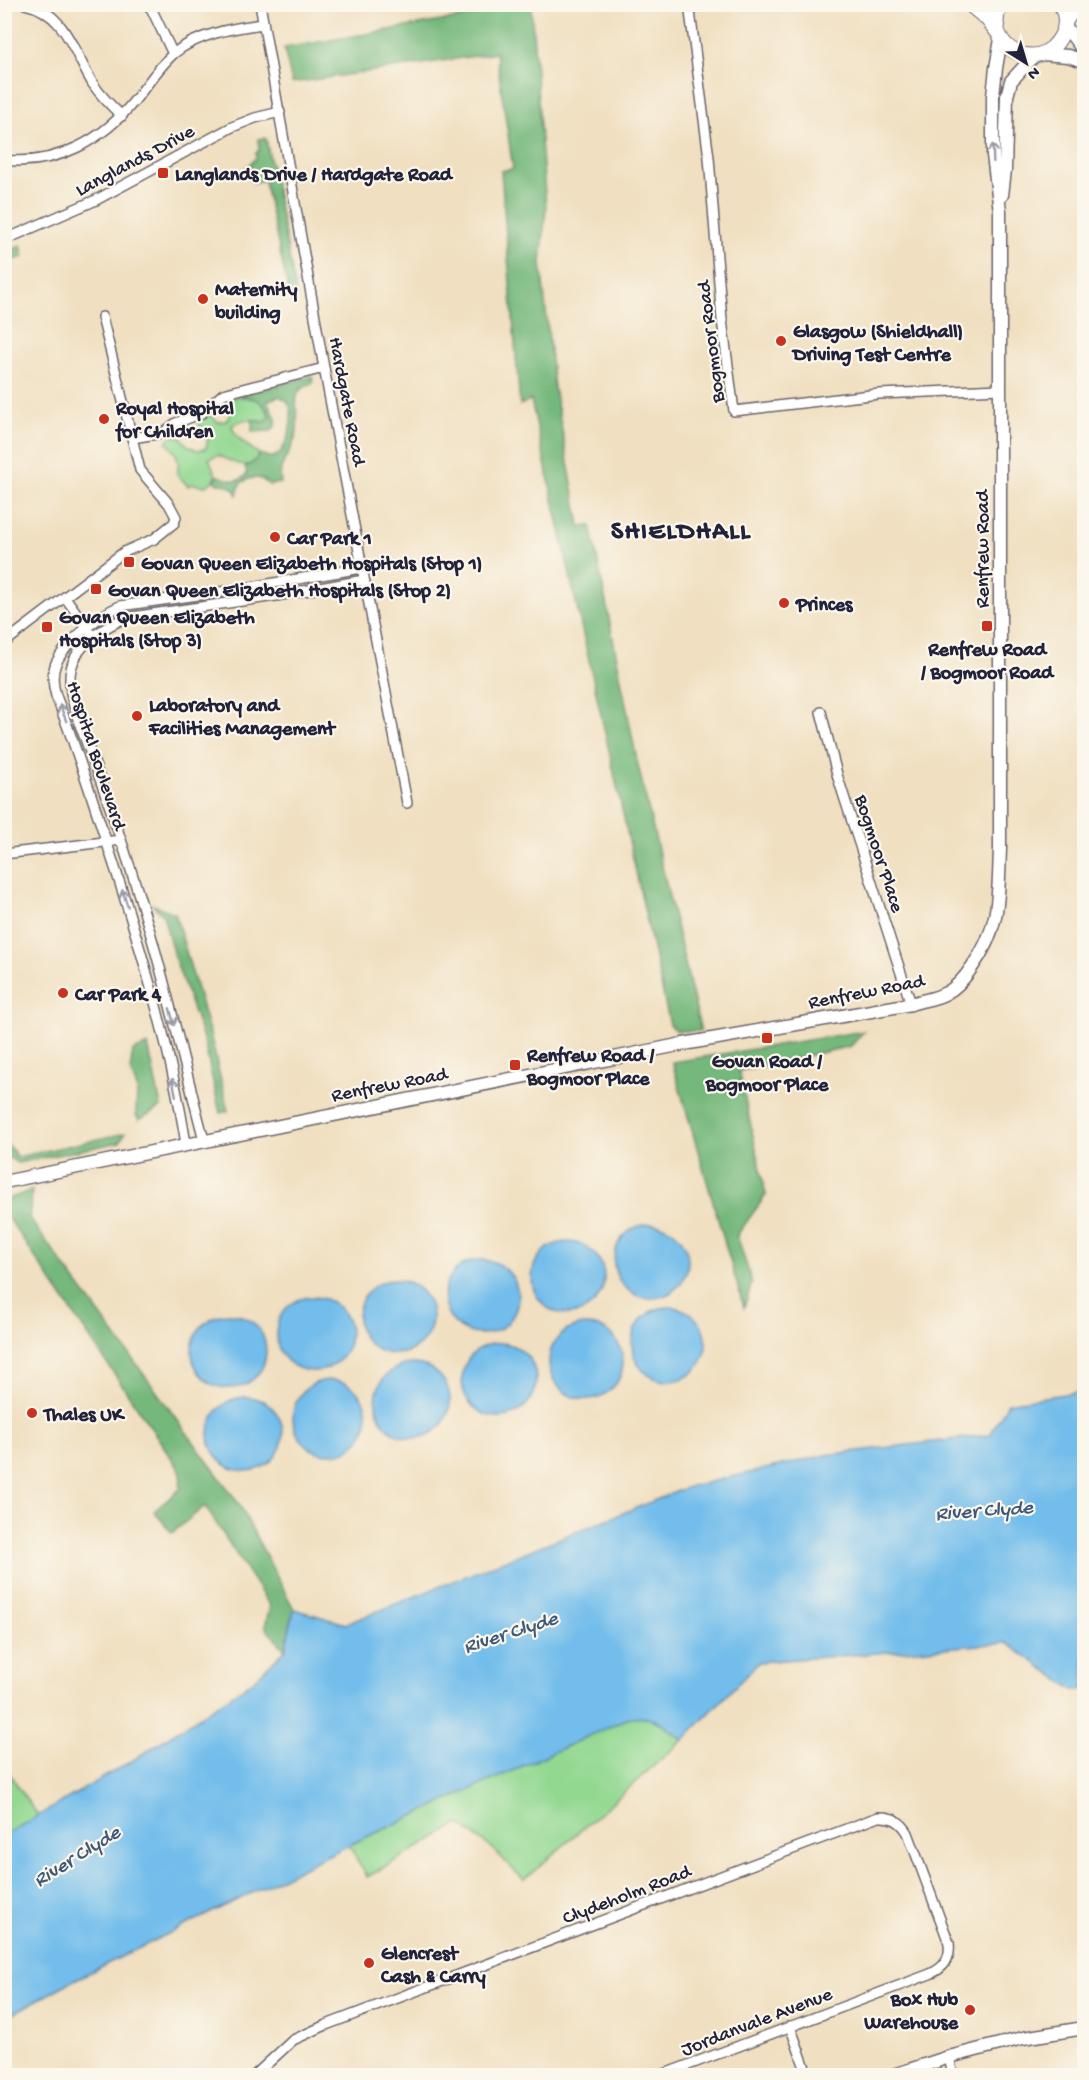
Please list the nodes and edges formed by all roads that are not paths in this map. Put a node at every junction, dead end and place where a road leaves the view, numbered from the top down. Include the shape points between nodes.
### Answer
1 (25, 4) edge
2 (260, 4) edge
3 (689, 4) edge
4 (969, 4) edge
5 (1001, 4) edge
6 (1060, 4) edge
7 (1077, 4) edge
8 (150, 6) edge
9 (263, 24) junction
10 (1065, 24) junction
11 (1000, 37) junction
12 (1084, 51) edge
13 (173, 54) junction
14 (1038, 55) junction
15 (1084, 61) edge
16 (280, 112) junction
17 (122, 116) junction
18 (4, 160) edge
19 (1000, 211) junction
20 (4, 240) edge
21 (102, 317) dead end
22 (324, 368) junction
23 (1001, 389) junction
24 (132, 438) junction
25 (362, 568) junction
26 (364, 580) junction
27 (65, 597) junction
28 (87, 628) junction
29 (93, 637) junction
30 (4, 644) edge
31 (821, 712) dead end
32 (407, 803) dead end
33 (121, 840) junction
34 (107, 843) junction
35 (4, 854) edge
36 (911, 1004) junction
37 (204, 1140) junction
38 (186, 1144) junction
39 (4, 1182) edge
40 (949, 1943) joint
41 (790, 2026) junction
42 (1084, 2028) edge
43 (949, 2057) junction
44 (254, 2076) edge
45 (658, 2076) edge
46 (808, 2076) edge
47 (891, 2076) edge
48 (952, 2076) edge

1 - 17 street via 51,17 67,33 94,86
2 - 9 street, Hardgate Road
3 - 23 street, Bogmoor Road via 734,411 879,394
4 - 11 main road
5 - 11 main road via 996,18
6 - 10 main road
7 - 10 main road
8 - 13 street
9 - 13 street via 210,35
9 - 16 street, Hardgate Road
10 - 12 street
10 - 14 main road via 1060,39
11 - 14 main road via 1018,54
19 -> 11 street, Renfrew Road via 993,155
13 - 17 street
14 - 15 street
14 - 19 street, Renfrew Road via 1011,81 1007,96
16 - 20 street, Langlands Drive via 232,127 96,200
16 - 22 street, Hardgate Road
17 - 18 street via 91,141 63,153 35,160
19 - 23 street, Renfrew Road
21 - 24 street
22 - 24 street via 223,394 202,413 163,433
22 - 25 street, Hardgate Road
23 - 36 street, Renfrew Road via 998,911 992,933 966,976 947,993
24 - 27 street via 140,470 175,513 174,523 124,552
25 - 26 street, Hardgate Road
25 - 28 street, Hospital Boulevard via 128,604 112,609
26 - 29 street, Hospital Boulevard via 276,597 134,616 107,626
26 - 32 street, Hardgate Road
27 - 28 street
27 - 30 street
28 - 29 street
34 -> 28 street, Hospital Boulevard via 53,686 55,666 62,653
29 - 33 street, Hospital Boulevard via 75,657 71,698
31 - 36 street, Bogmoor Place via 838,778
33 - 34 street
33 -> 37 street, Hospital Boulevard via 148,925
34 - 35 street
38 -> 34 street, Hospital Boulevard via 140,950
36 - 37 street, Renfrew Road via 678,1045
37 - 38 street, Renfrew Road
38 - 39 street, Renfrew Road
40 - 41 street, Jordanvale Avenue via 948,1959 936,1972
40 - 44 street, Clydeholm Road via 905,1828 891,1817 878,1817 303,2035
41 - 45 street, Jordanvale Avenue
41 - 46 street
42 - 43 street via 1023,2038
43 - 47 street
43 - 48 street

